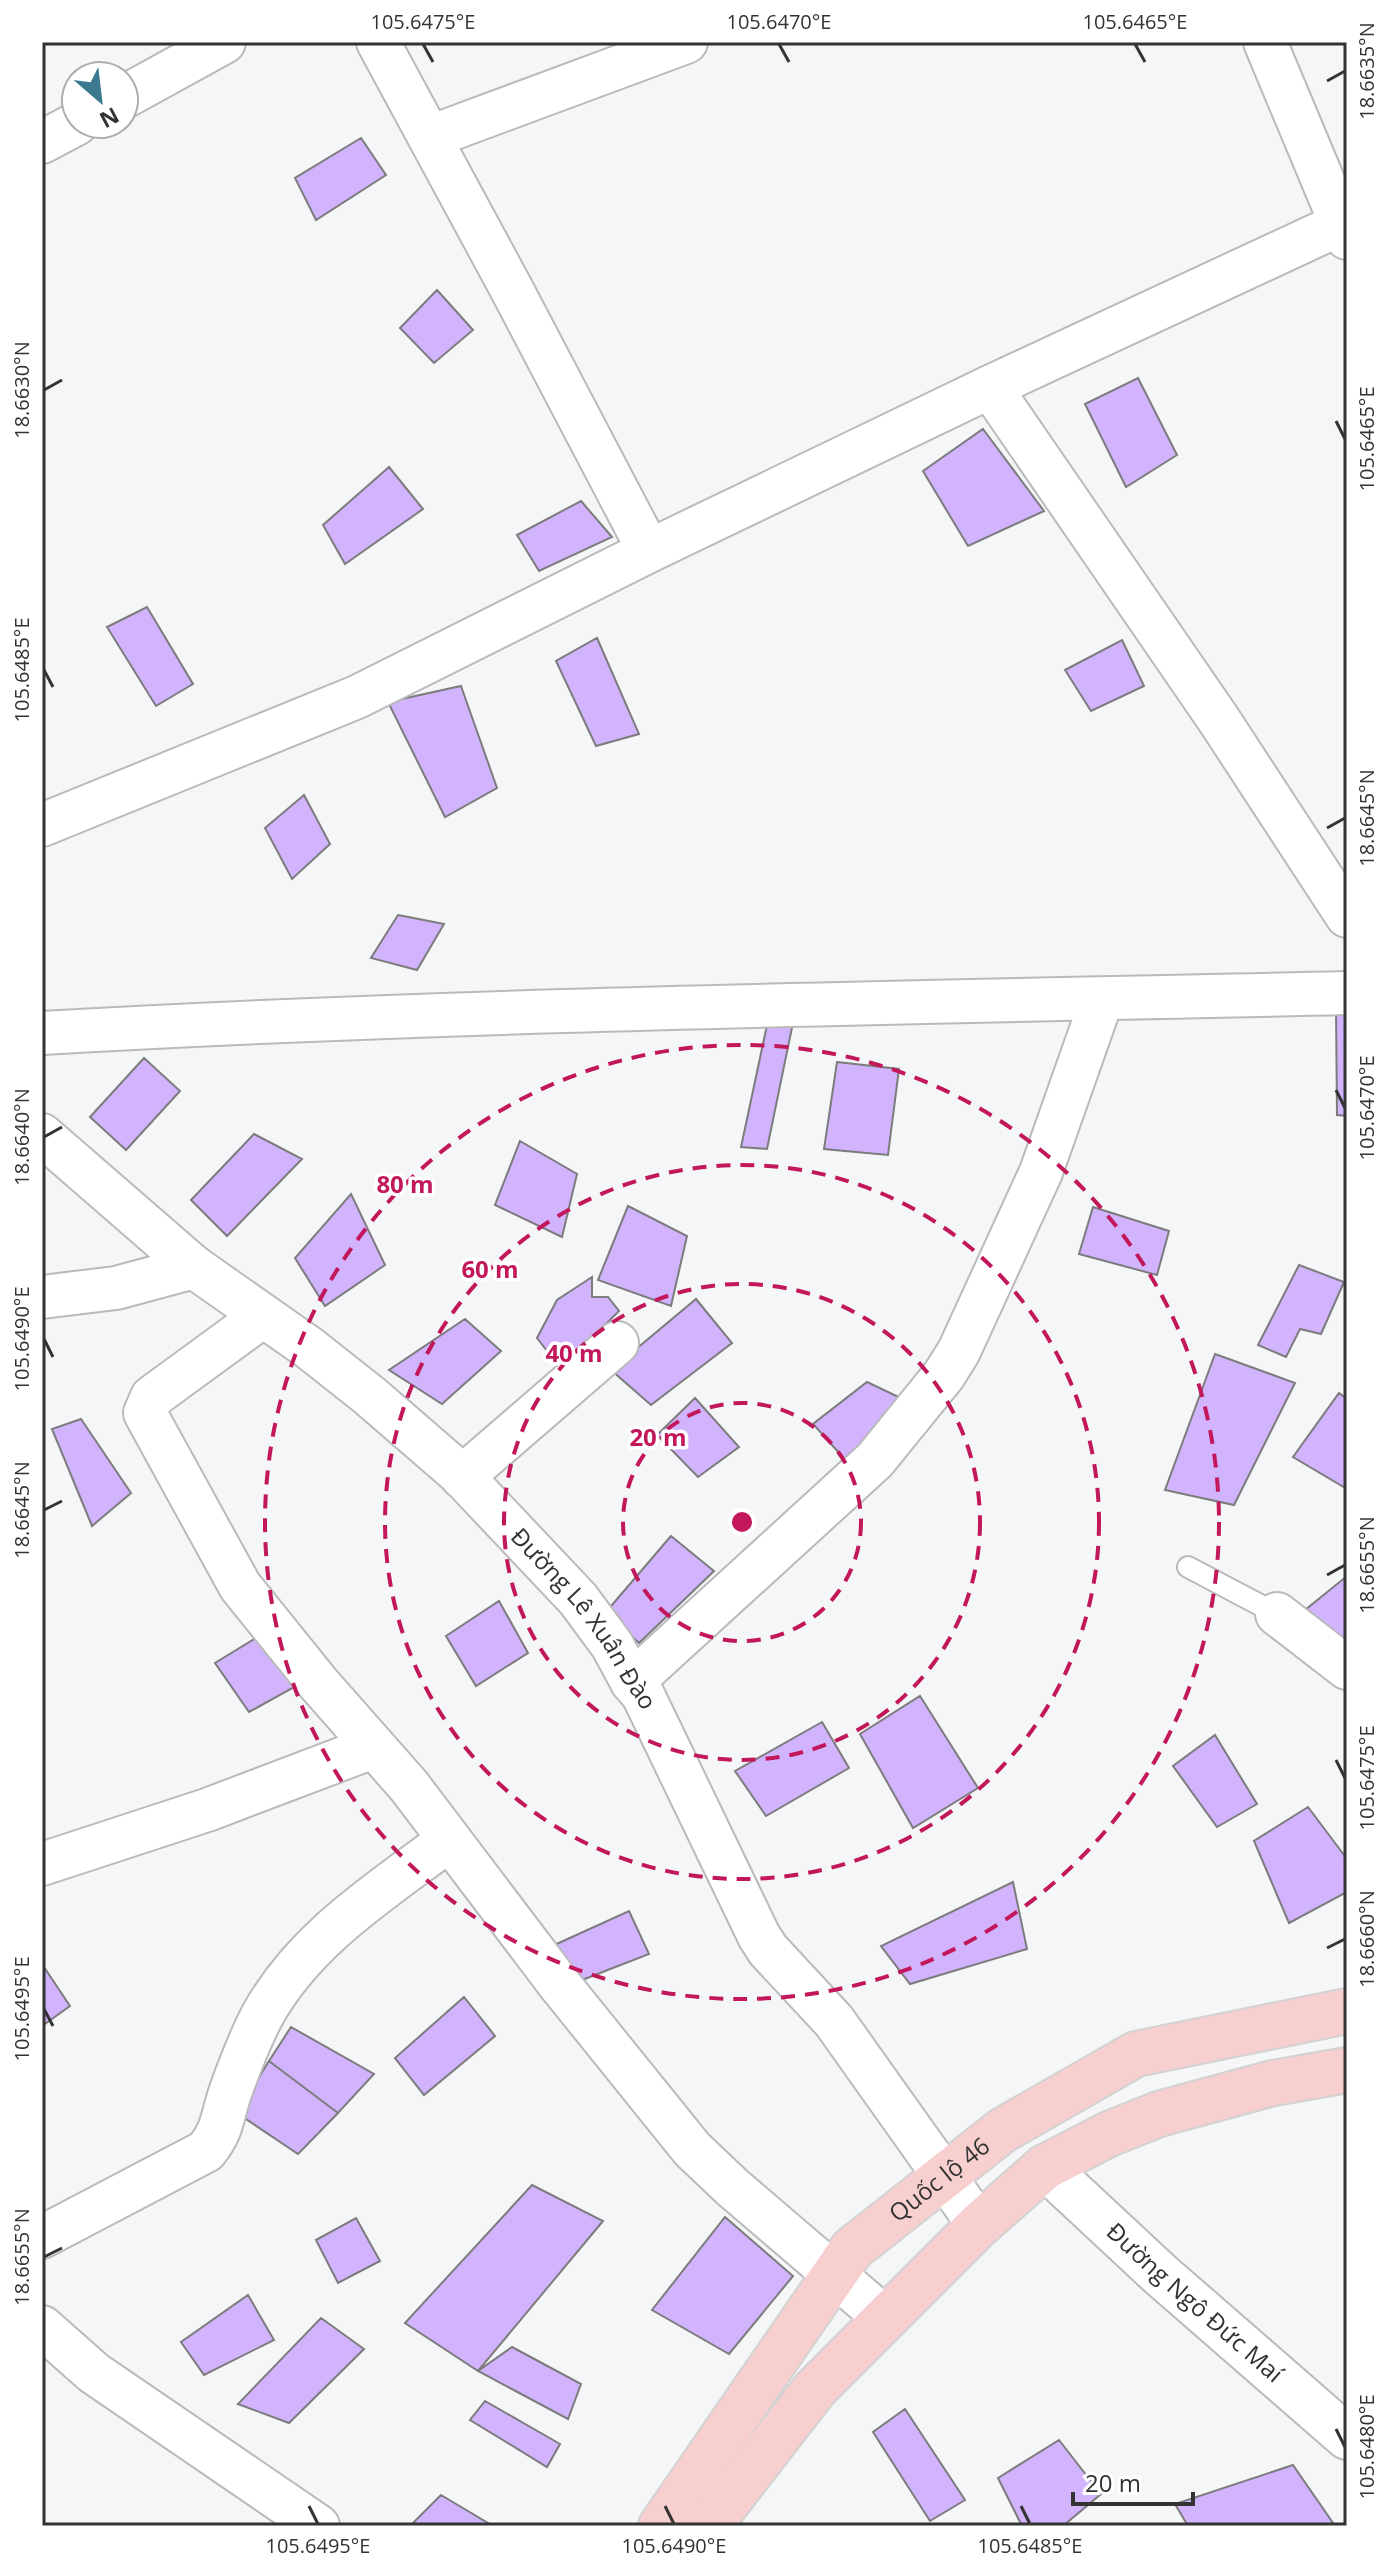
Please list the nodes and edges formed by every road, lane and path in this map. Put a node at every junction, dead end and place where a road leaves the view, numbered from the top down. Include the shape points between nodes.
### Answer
1 (224, 42) edge
2 (378, 42) edge
3 (686, 42) edge
4 (1265, 42) edge
5 (140, 88) edge
6 (60, 132) edge
7 (430, 137) junction
8 (42, 142) edge
9 (1345, 228) edge
10 (990, 387) junction
11 (649, 551) junction
12 (42, 825) edge
13 (1347, 916) edge
14 (1347, 993) edge
15 (1102, 999) junction
16 (42, 1033) edge
17 (42, 1135) edge
18 (194, 1267) junction
19 (42, 1297) edge
20 (263, 1316) junction
21 (617, 1343) dead end
22 (462, 1477) junction
23 (1188, 1567) dead end
24 (1277, 1614) joint
25 (1347, 1668) edge
26 (632, 1682) junction
27 (373, 1747) junction
28 (449, 1840) junction
29 (42, 1864) edge
30 (1347, 2011) edge
31 (1347, 2070) edge
32 (1045, 2167) junction
33 (944, 2177) junction
34 (979, 2225) junction
35 (42, 2237) edge
36 (835, 2274) junction
37 (885, 2318) junction
38 (42, 2327) edge
39 (1347, 2437) edge
40 (318, 2526) edge
41 (661, 2526) edge
42 (709, 2526) edge

1 - 5 street
2 - 7 street
3 - 7 street
4 - 9 street
6 - 8 street
7 - 11 street
9 - 10 street
10 - 11 street
10 - 13 street
11 - 12 street via 357,697
14 - 15 street
15 - 16 street via 235,1021
15 - 26 street via 1035,1186 944,1375 875,1460
17 - 18 street, Đường Lê Xuân Đào
18 - 19 street via 116,1288
18 - 20 street, Đường Lê Xuân Đào
20 - 22 street, Đường Lê Xuân Đào via 358,1386
20 - 27 street via 152,1397 145,1413 240,1586
21 - 22 street
22 - 26 street, Đường Lê Xuân Đào via 578,1599
23 - 24 lane
24 - 25 street
26 - 33 street, Đường Lê Xuân Đào via 643,1695 759,1936 834,2021
27 - 28 street
27 - 29 street via 207,1810
28 - 35 street via 351,1914 284,1981 261,2017 224,2122 206,2151
28 - 36 street via 692,2149
30 - 33 highway, Quốc lộ 46 via 1136,2054 1003,2130
31 - 32 highway via 1273,2083 1159,2114
32 - 34 highway
32 - 39 street, Đường Ngô Đức Maí
33 - 34 street, Đường Lê Xuân Đào
33 - 36 highway, Quốc lộ 46 via 852,2249
34 - 37 highway
36 - 37 street
36 - 41 highway, Quốc lộ 46
37 - 42 highway via 815,2389
38 - 40 street via 94,2373

